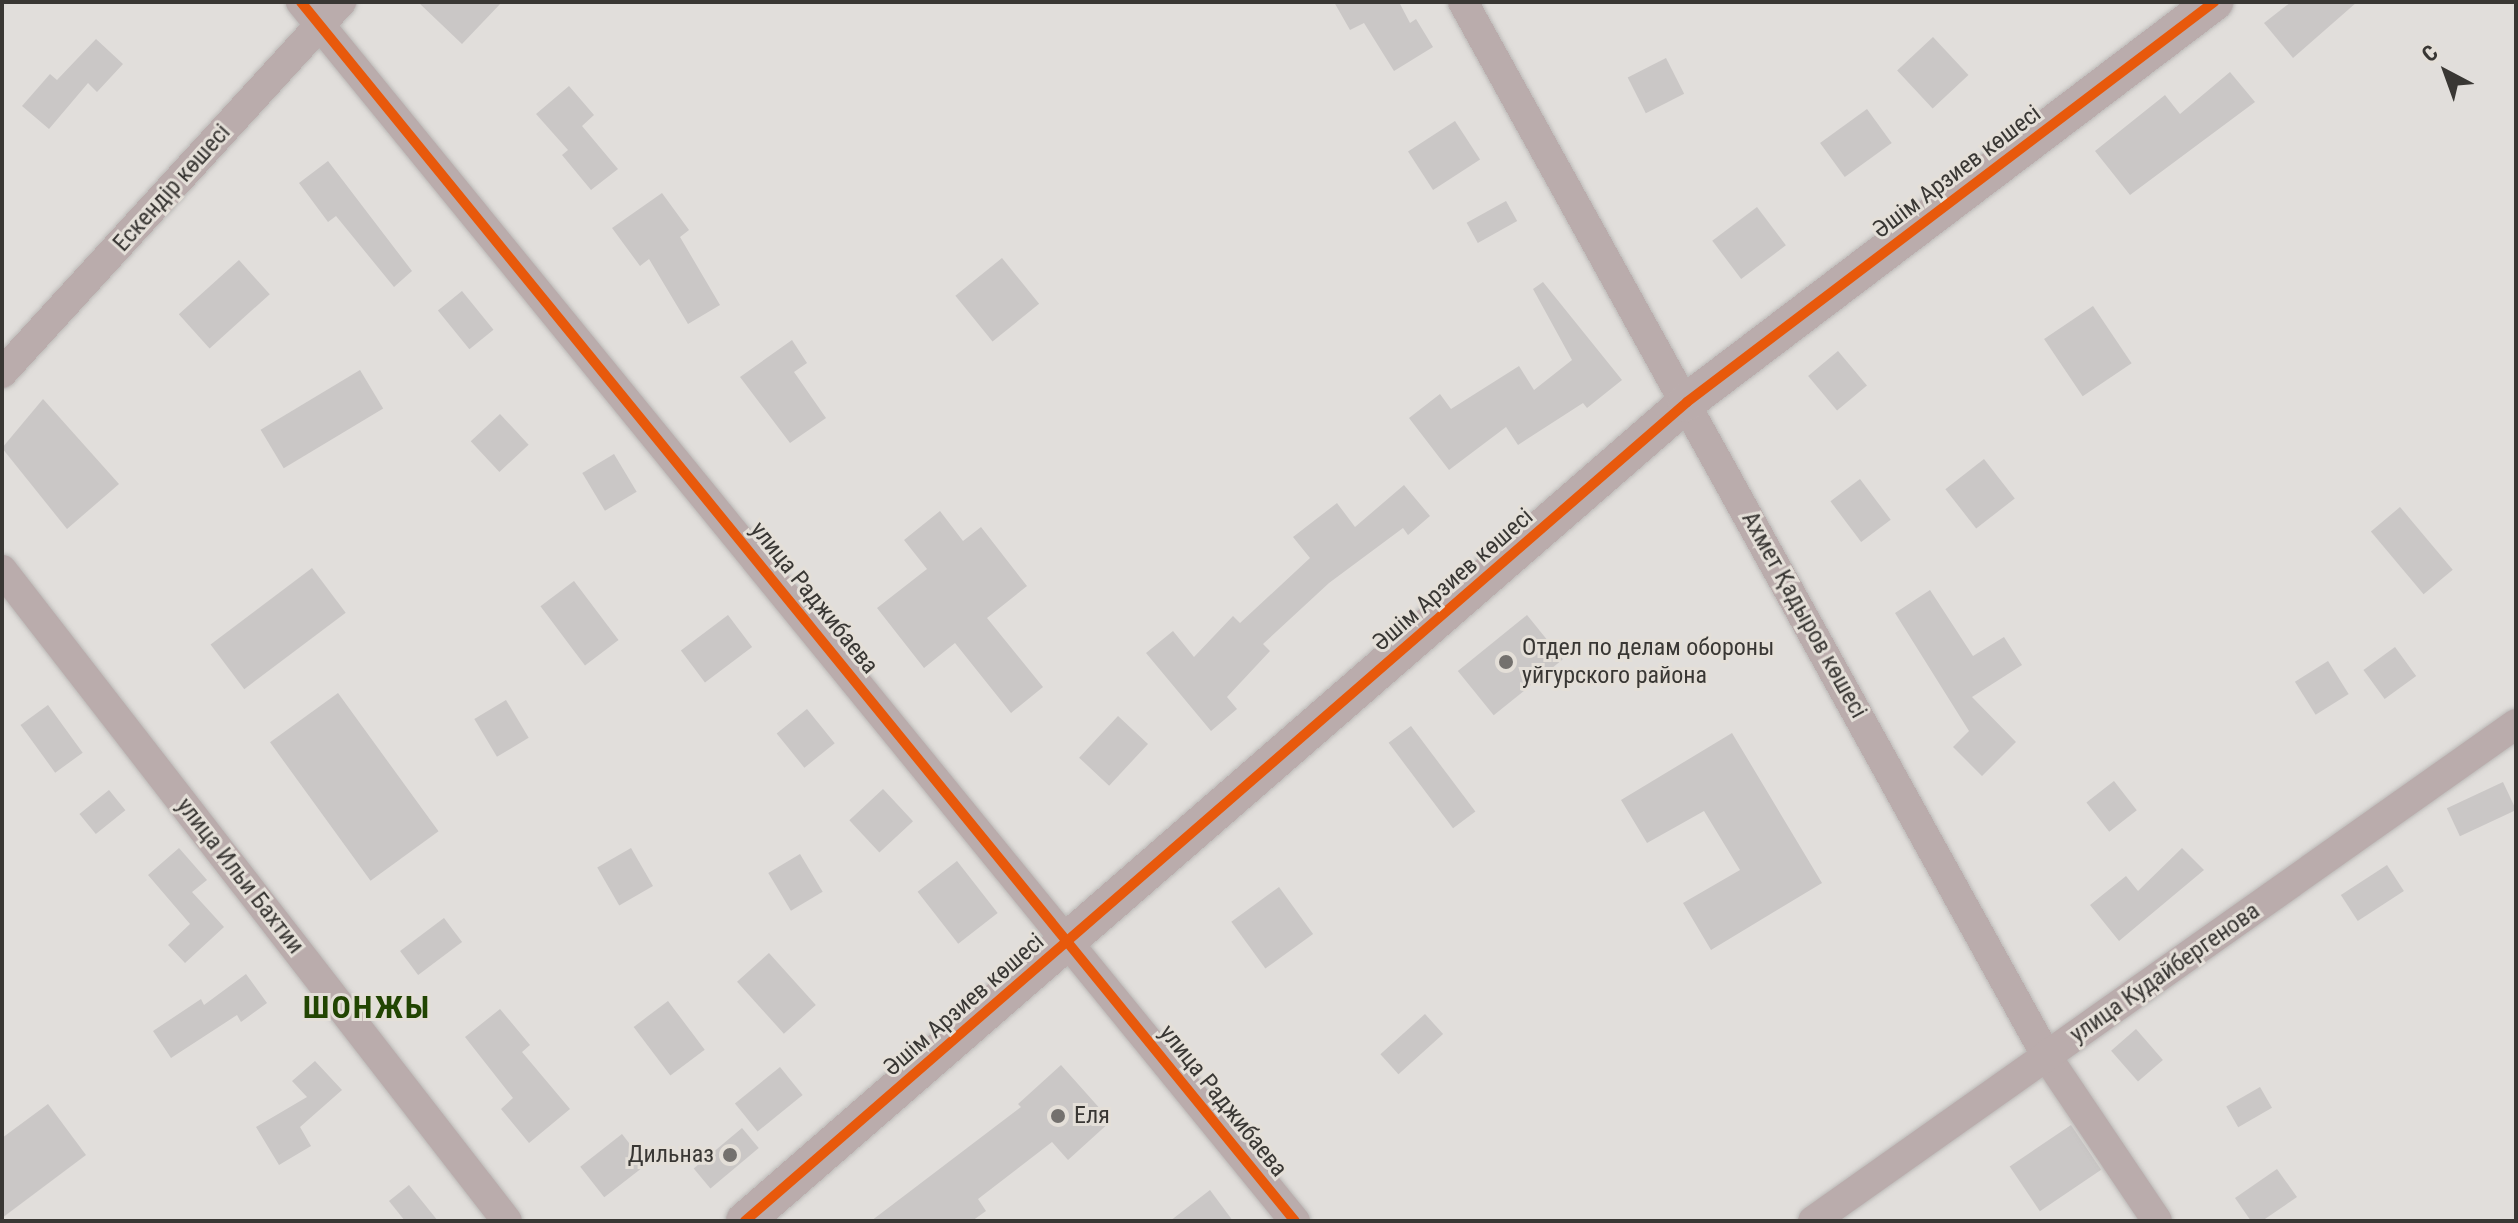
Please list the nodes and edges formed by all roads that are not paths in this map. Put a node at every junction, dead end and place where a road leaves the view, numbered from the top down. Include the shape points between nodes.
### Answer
1 (301, 2) edge
2 (341, 2) edge
3 (1463, 2) edge
4 (2214, 2) edge
5 (320, 25) junction
6 (2, 373) edge
7 (1687, 402) junction
8 (2, 570) edge
9 (2516, 724) edge
10 (1069, 942) junction
11 (2047, 1057) junction
12 (507, 1221) edge
13 (745, 1221) edge
14 (1295, 1221) edge
15 (1813, 1221) edge
16 (2157, 1221) edge

1 - 5 street, улица Раджибаева
2 - 5 street, Ескендір көшесі
3 - 7 street, Ахмет Қадыров көшесі
4 - 7 street, Әшім Арзиев көшесі
5 - 6 street, Ескендір көшесі
5 - 10 street, улица Раджибаева
7 - 10 street, Әшім Арзиев көшесі
7 - 11 street, Ахмет Қадыров көшесі
8 - 12 street, улица Ильи Бахтии
9 - 11 street, улица Кудайбергенова
10 - 13 street, Әшім Арзиев көшесі
10 - 14 street, улица Раджибаева
11 - 15 street, улица Кудайбергенова
11 - 16 street, Ахмет Қадыров көшесі

